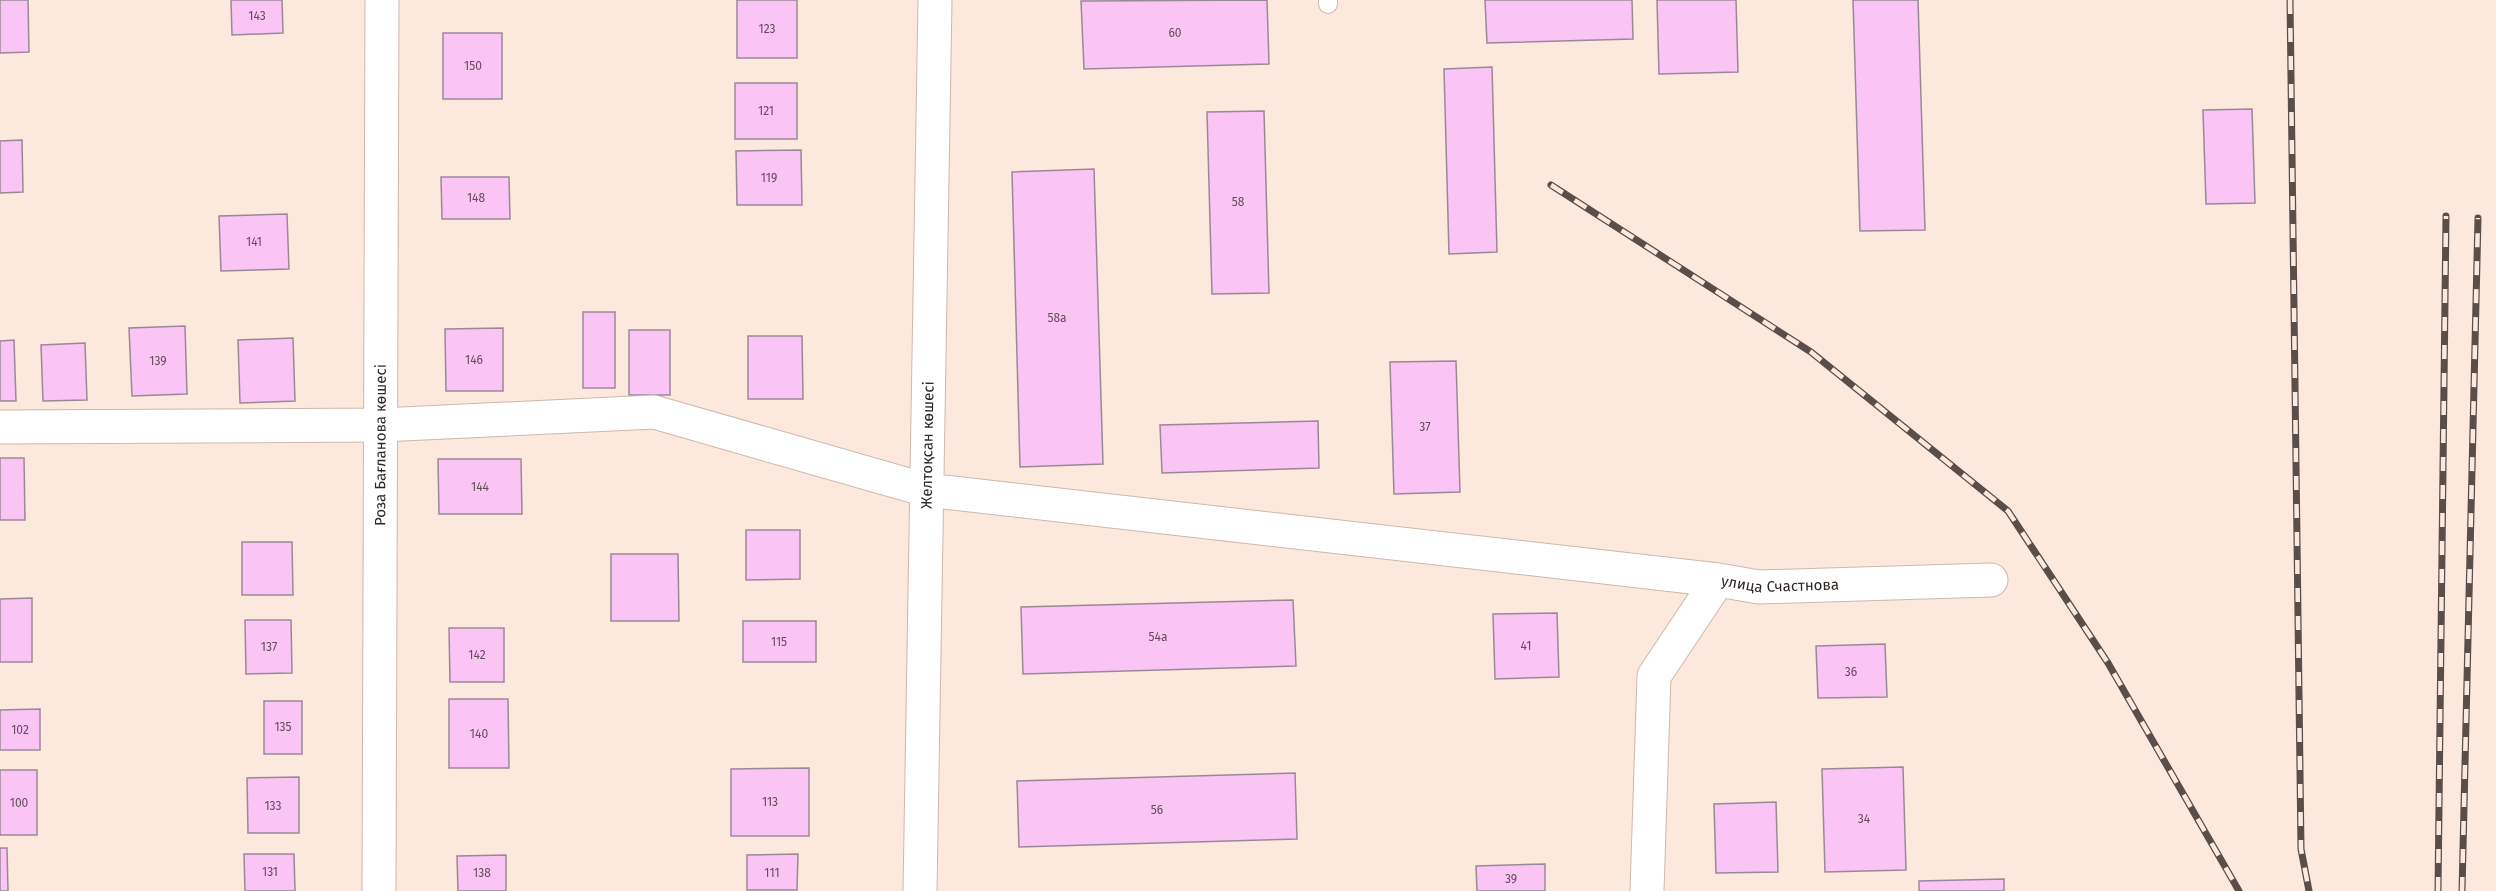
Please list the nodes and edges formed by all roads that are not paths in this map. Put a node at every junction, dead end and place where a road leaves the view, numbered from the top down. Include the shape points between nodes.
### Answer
1 (382, 0) edge
2 (935, 0) edge
3 (381, 425) junction
4 (0, 427) edge
5 (926, 490) junction
6 (1718, 580) junction
7 (1991, 580) dead end
8 (379, 891) edge
9 (920, 891) edge
10 (1647, 891) edge

1 - 3 street, Роза Бағланова көшесі
2 - 5 street, Желтоқсан көшесі
3 - 4 street
3 - 5 street via 654,412
3 - 8 street, Роза Бағланова көшесі
5 - 6 street
5 - 9 street, Желтоқсан көшесі
6 - 7 street, улица Счастнова via 1759,587
6 - 10 street, улица Счастнова via 1654,676

